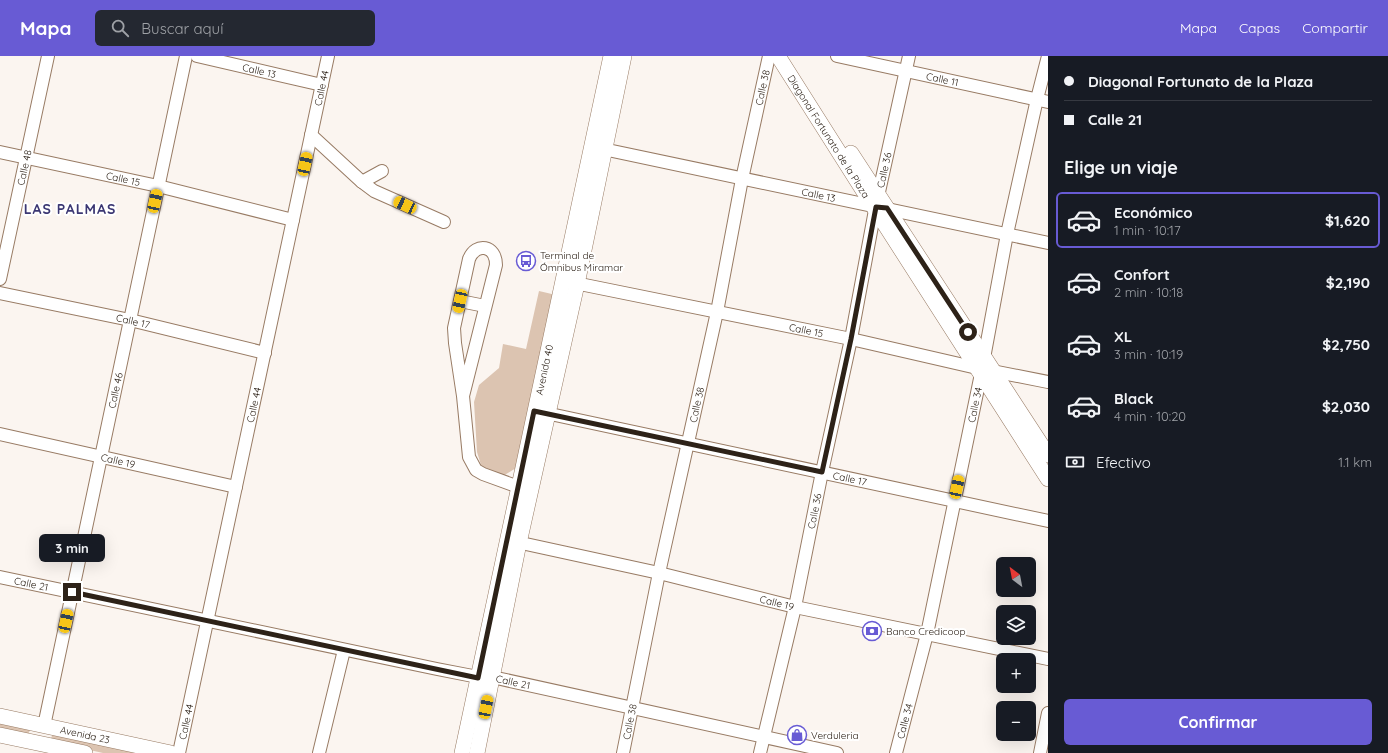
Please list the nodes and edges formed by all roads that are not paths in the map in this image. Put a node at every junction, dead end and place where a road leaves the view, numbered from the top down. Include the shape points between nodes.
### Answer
1 (48, 56) edge
2 (186, 56) edge
3 (197, 56) edge
4 (328, 56) edge
5 (611, 56) edge
6 (624, 56) edge
7 (769, 56) edge
8 (778, 56) edge
9 (789, 56) edge
10 (837, 56) edge
11 (909, 56) edge
12 (1048, 56) edge
13 (905, 71) junction
14 (322, 85) junction
15 (1042, 100) edge
16 (311, 135) junction
17 (593, 138) junction
18 (604, 149) junction
19 (0, 152) edge
20 (26, 158) junction
21 (382, 171) dead end
22 (742, 179) junction
23 (362, 182) junction
24 (158, 186) junction
25 (878, 205) junction
26 (293, 220) junction
27 (444, 222) dead end
28 (1007, 234) junction
29 (1048, 243) edge
30 (0, 279) edge
31 (570, 282) junction
32 (0, 293) edge
33 (460, 301) junction
34 (485, 306) junction
35 (717, 312) junction
36 (130, 320) junction
37 (851, 339) junction
38 (265, 353) junction
39 (983, 368) junction
40 (1048, 382) edge
41 (463, 396) junction
42 (541, 412) junction
43 (0, 434) edge
44 (687, 444) junction
45 (101, 456) junction
46 (1048, 456) edge
47 (822, 472) junction
48 (1048, 479) edge
49 (236, 487) junction
50 (524, 489) junction
51 (954, 501) junction
52 (1048, 521) edge
53 (513, 541) junction
54 (658, 573) junction
55 (0, 576) edge
56 (72, 592) junction
57 (795, 607) junction
58 (207, 621) junction
59 (927, 634) junction
60 (344, 650) junction
61 (1048, 659) edge
62 (485, 677) junction
63 (632, 708) junction
64 (1048, 713) edge
65 (0, 716) edge
66 (44, 726) junction
67 (0, 735) edge
68 (763, 737) junction
69 (39, 748) edge
70 (85, 753) edge
71 (171, 753) edge
72 (179, 753) edge
73 (319, 753) edge
74 (462, 753) edge
75 (477, 753) edge
76 (622, 753) edge
77 (760, 753) edge
78 (837, 753) edge
79 (896, 753) edge
80 (1040, 753) edge

1 - 20 street, Calle 48
2 - 24 street, Calle 46
3 - 14 street, Calle 13
4 - 14 street, Calle 44
5 - 17 main road, Avenida 40
6 - 18 main road, Avenida 40
7 - 22 street, Calle 38
8 - 25 main road, Diagonal Fortunato de la Plaza
9 - 25 main road, Diagonal Fortunato de la Plaza
10 - 13 street, Calle 11
11 - 13 street, Calle 36
12 - 15 street, Calle 34
13 - 15 street, Calle 11
13 - 25 street, Calle 36
14 - 16 street, Calle 44
15 - 28 street, Calle 34
16 - 23 street
16 - 26 street, Calle 44
17 - 18 street
17 - 31 main road, Avenida 40
18 - 22 street, Calle 13
18 - 31 main road, Avenida 40
19 - 20 street, Calle 15
20 - 24 street, Calle 15
20 - 30 street, Calle 48
21 - 23 street
22 - 25 street, Calle 13
22 - 35 street, Calle 38
23 - 27 street
24 - 26 street, Calle 15
24 - 36 street, Calle 46
25 - 28 street, Calle 13
25 - 37 street, Calle 36
25 - 39 main road, Diagonal Fortunato de la Plaza
26 - 38 street, Calle 44
28 - 29 street, Calle 13
28 - 39 street, Calle 34
31 - 35 street, Calle 15
31 - 42 main road, Avenida 40
32 - 36 street, Calle 17
33 - 34 street
33 - 34 street via 470,256 480,248 486,248 496,259 496,265
33 - 41 street via 454,328 454,343
34 - 41 street
35 - 37 street, Calle 15
35 - 44 street, Calle 38
36 - 38 street, Calle 17
36 - 45 street, Calle 46
37 - 39 street, Calle 15
37 - 47 street, Calle 36
38 - 49 street, Calle 44
39 - 40 street, Calle 15
39 - 46 main road, Diagonal Fortunato de la Plaza
39 - 48 main road, Diagonal Fortunato de la Plaza
39 - 51 street, Calle 34
41 - 50 street via 468,450 476,470
42 - 44 street, Calle 17
42 - 50 main road, Avenida 40
43 - 45 street, Calle 19
44 - 47 street, Calle 17
44 - 54 street, Calle 38
45 - 49 street, Calle 19
45 - 56 street, Calle 46
47 - 51 street, Calle 17
47 - 57 street, Calle 36
49 - 58 street, Calle 44
50 - 53 main road, Avenida 40
51 - 52 street, Calle 17
51 - 59 street, Calle 34
53 - 54 street, Calle 19
53 - 62 main road, Avenida 40
54 - 57 street, Calle 19
54 - 63 street, Calle 38
55 - 56 street, Calle 21
56 - 58 street, Calle 21
56 - 66 street, Calle 46
57 - 59 street, Calle 19
57 - 68 street, Calle 36
58 - 60 street, Calle 21
58 - 72 street, Calle 44
59 - 61 street, Calle 19
59 - 79 street, Calle 34
60 - 62 street, Calle 21
60 - 73 street
62 - 63 street, Calle 21
62 - 74 main road, Avenida 40
62 - 75 main road, Avenida 40
63 - 68 street, Calle 21
63 - 76 street, Calle 38
64 - 80 street
65 - 66 main road, Avenida 23
66 - 69 main road
66 - 71 main road, Avenida 23
67 - 69 main road, Avenida 23
68 - 77 street, Calle 36
68 - 78 street, Calle 21
69 - 70 main road, Avenida 23

